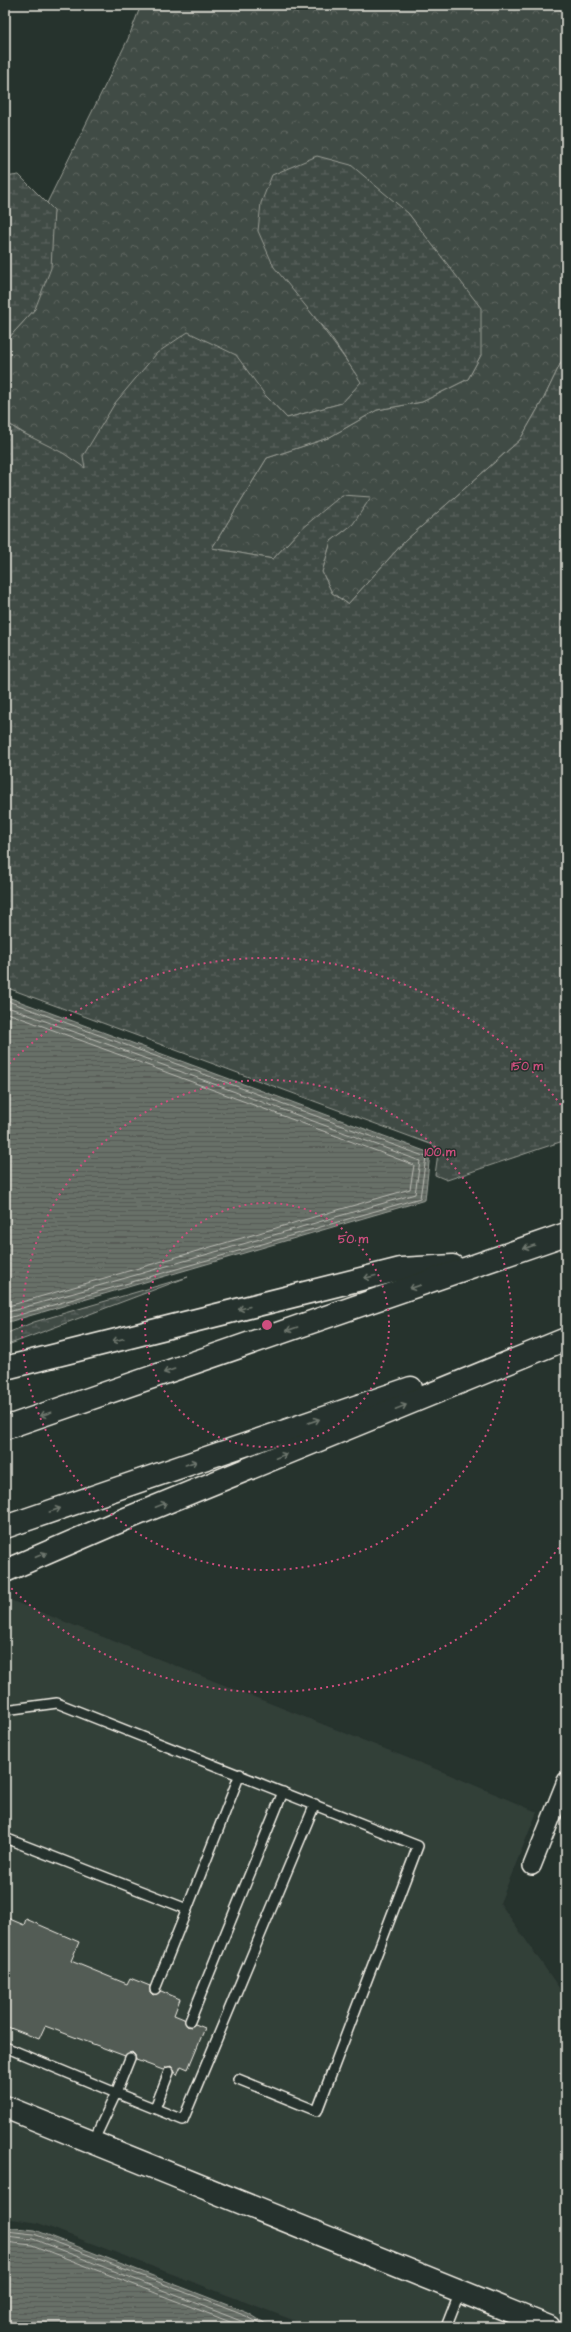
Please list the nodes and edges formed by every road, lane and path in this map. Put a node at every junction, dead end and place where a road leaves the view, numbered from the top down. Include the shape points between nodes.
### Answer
1 (566, 1234) edge
2 (478, 1265) junction
3 (566, 1335) edge
4 (566, 1339) edge
5 (5, 1368) edge
6 (5, 1428) edge
7 (5, 1527) edge
8 (5, 1571) edge
9 (5, 1710) edge
10 (240, 1774) junction
11 (566, 1781) edge
12 (284, 1792) junction
13 (315, 1804) junction
14 (5, 1838) edge
15 (532, 1866) dead end
16 (187, 1909) junction
17 (155, 1989) dead end
18 (190, 2021) dead end
19 (5, 2047) edge
20 (130, 2058) dead end
21 (169, 2072) dead end
22 (238, 2079) dead end
23 (116, 2093) junction
24 (5, 2106) edge
25 (155, 2108) junction
26 (93, 2142) junction
27 (460, 2292) junction
28 (446, 2327) edge
29 (549, 2327) edge

1 -> 2 main road
2 -> 5 main road via 401,1269
2 -> 6 main road
7 -> 3 main road
8 -> 4 main road
9 - 10 lane via 57,1703
10 - 12 lane
10 - 16 lane
11 - 15 street
12 - 13 lane
12 - 18 lane
13 - 22 lane via 418,1846 317,2111
13 - 25 lane via 183,2120
14 - 16 lane
16 - 17 lane
19 - 23 lane
20 - 23 lane
21 - 25 lane
23 - 25 lane
23 - 26 lane
24 - 26 main road
26 - 27 main road
27 - 28 lane
27 - 29 main road

